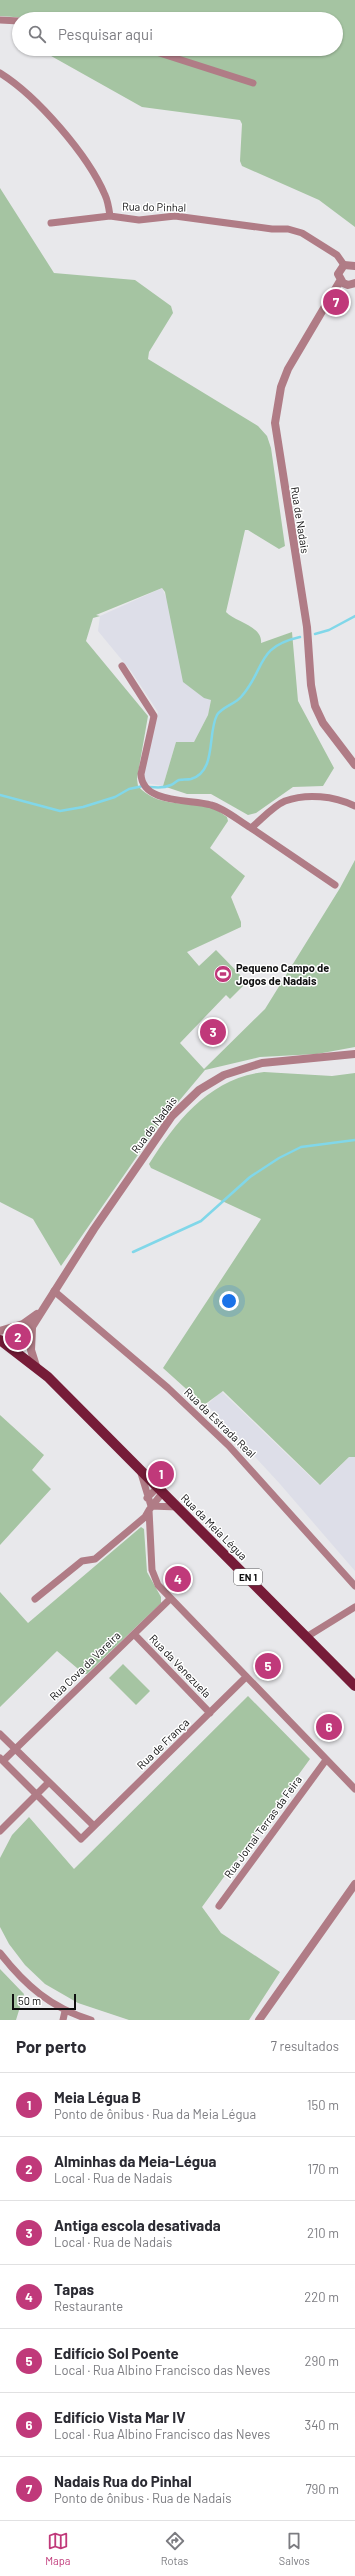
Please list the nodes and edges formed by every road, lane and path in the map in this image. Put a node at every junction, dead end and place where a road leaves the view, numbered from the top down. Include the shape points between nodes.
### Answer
1 (0, 20) edge
2 (12, 21) edge
3 (169, 56) edge
4 (0, 73) edge
5 (253, 83) dead end
6 (110, 216) junction
7 (51, 223) dead end
8 (344, 265) junction
9 (355, 266) edge
10 (340, 280) junction
11 (355, 284) edge
12 (122, 666) dead end
13 (355, 765) edge
14 (355, 806) edge
15 (251, 828) junction
16 (335, 885) dead end
17 (355, 1054) edge
18 (54, 1291) junction
19 (40, 1311) junction
20 (23, 1324) junction
21 (32, 1328) junction
22 (0, 1331) edge
23 (5, 1343) edge
24 (36, 1366) junction
25 (140, 1469) junction
26 (160, 1490) junction
27 (147, 1498) junction
28 (178, 1507) junction
29 (150, 1508) junction
30 (355, 1586) edge
31 (35, 1599) dead end
32 (170, 1599) junction
33 (355, 1607) edge
34 (134, 1634) junction
35 (308, 1636) junction
36 (246, 1677) junction
37 (355, 1686) edge
38 (210, 1713) junction
39 (0, 1734) edge
40 (15, 1749) junction
41 (1, 1759) edge
42 (326, 1760) junction
43 (48, 1783) junction
44 (355, 1789) edge
45 (36, 1794) junction
46 (94, 1826) junction
47 (0, 1831) edge
48 (355, 1884) edge
49 (219, 1906) dead end
50 (0, 1953) edge
51 (66, 2011) junction
52 (63, 2020) edge
53 (91, 2020) edge
54 (259, 2020) edge

1 - 2 street
3 - 5 street
4 - 6 street, Rua do Pinhal via 20,87 53,120 89,168 106,196
6 - 7 street
6 - 8 street, Rua do Pinhal via 138,220 175,216 288,229 302,233 337,255
8 - 9 street
8 - 10 street, Rua de Nadais via 339,270
10 - 11 street via 348,285
10 - 13 street, Rua de Nadais via 288,369 281,387 274,423 307,627 315,706 323,723
12 - 15 street via 154,716 142,774 142,782 146,789 178,801 211,805
14 - 15 street via 344,801 311,796 284,802
15 - 16 street
17 - 18 street, Rua de Nadais via 262,1063 224,1075 199,1090 172,1116
18 - 19 street, Rua de Nadais
18 - 30 street, Rua da Estrada Real via 168,1388 230,1446
19 - 20 street, Rua de Nadais
19 - 21 street, Rua de Nadais
20 - 22 street, Rua de Nadais
20 - 23 street, Rua de Nadais via 6,1336
21 - 23 street, Rua de Nadais via 23,1341
21 - 24 street, Rua de Nadais via 31,1350
23 - 24 main road, Rua da Meia Légua / EN 1
24 - 25 main road, Rua da Meia Légua / EN 1
25 - 26 main road, Rua da Meia Légua / EN 1
25 - 27 street
26 - 27 street
26 - 28 main road, Rua da Meia Légua / EN 1
26 - 29 street
27 - 29 street
28 - 29 street
28 - 35 main road, Rua da Meia Légua / EN 1
29 - 31 street via 145,1517 95,1559 82,1561
29 - 32 street via 152,1570 158,1585
32 - 34 street, Rua Cova da Vareira
32 - 36 street
33 - 35 street
34 - 38 street, Rua da Venezuela
34 - 40 street, Rua Cova da Vareira
35 - 37 main road, Rua da Meia Légua / EN 1
36 - 38 street, Rua de França
36 - 42 street
38 - 46 street, Rua de França
39 - 40 street
40 - 41 street, Rua Cova da Vareira
40 - 43 street
41 - 45 street
42 - 44 street
42 - 49 street, Rua Jornal Terras da Feira
43 - 45 street
43 - 46 street
45 - 46 street, Rua de França via 80,1839
45 - 47 street
48 - 54 street
50 - 51 street via 31,1988 47,2001
51 - 52 street
51 - 53 street

